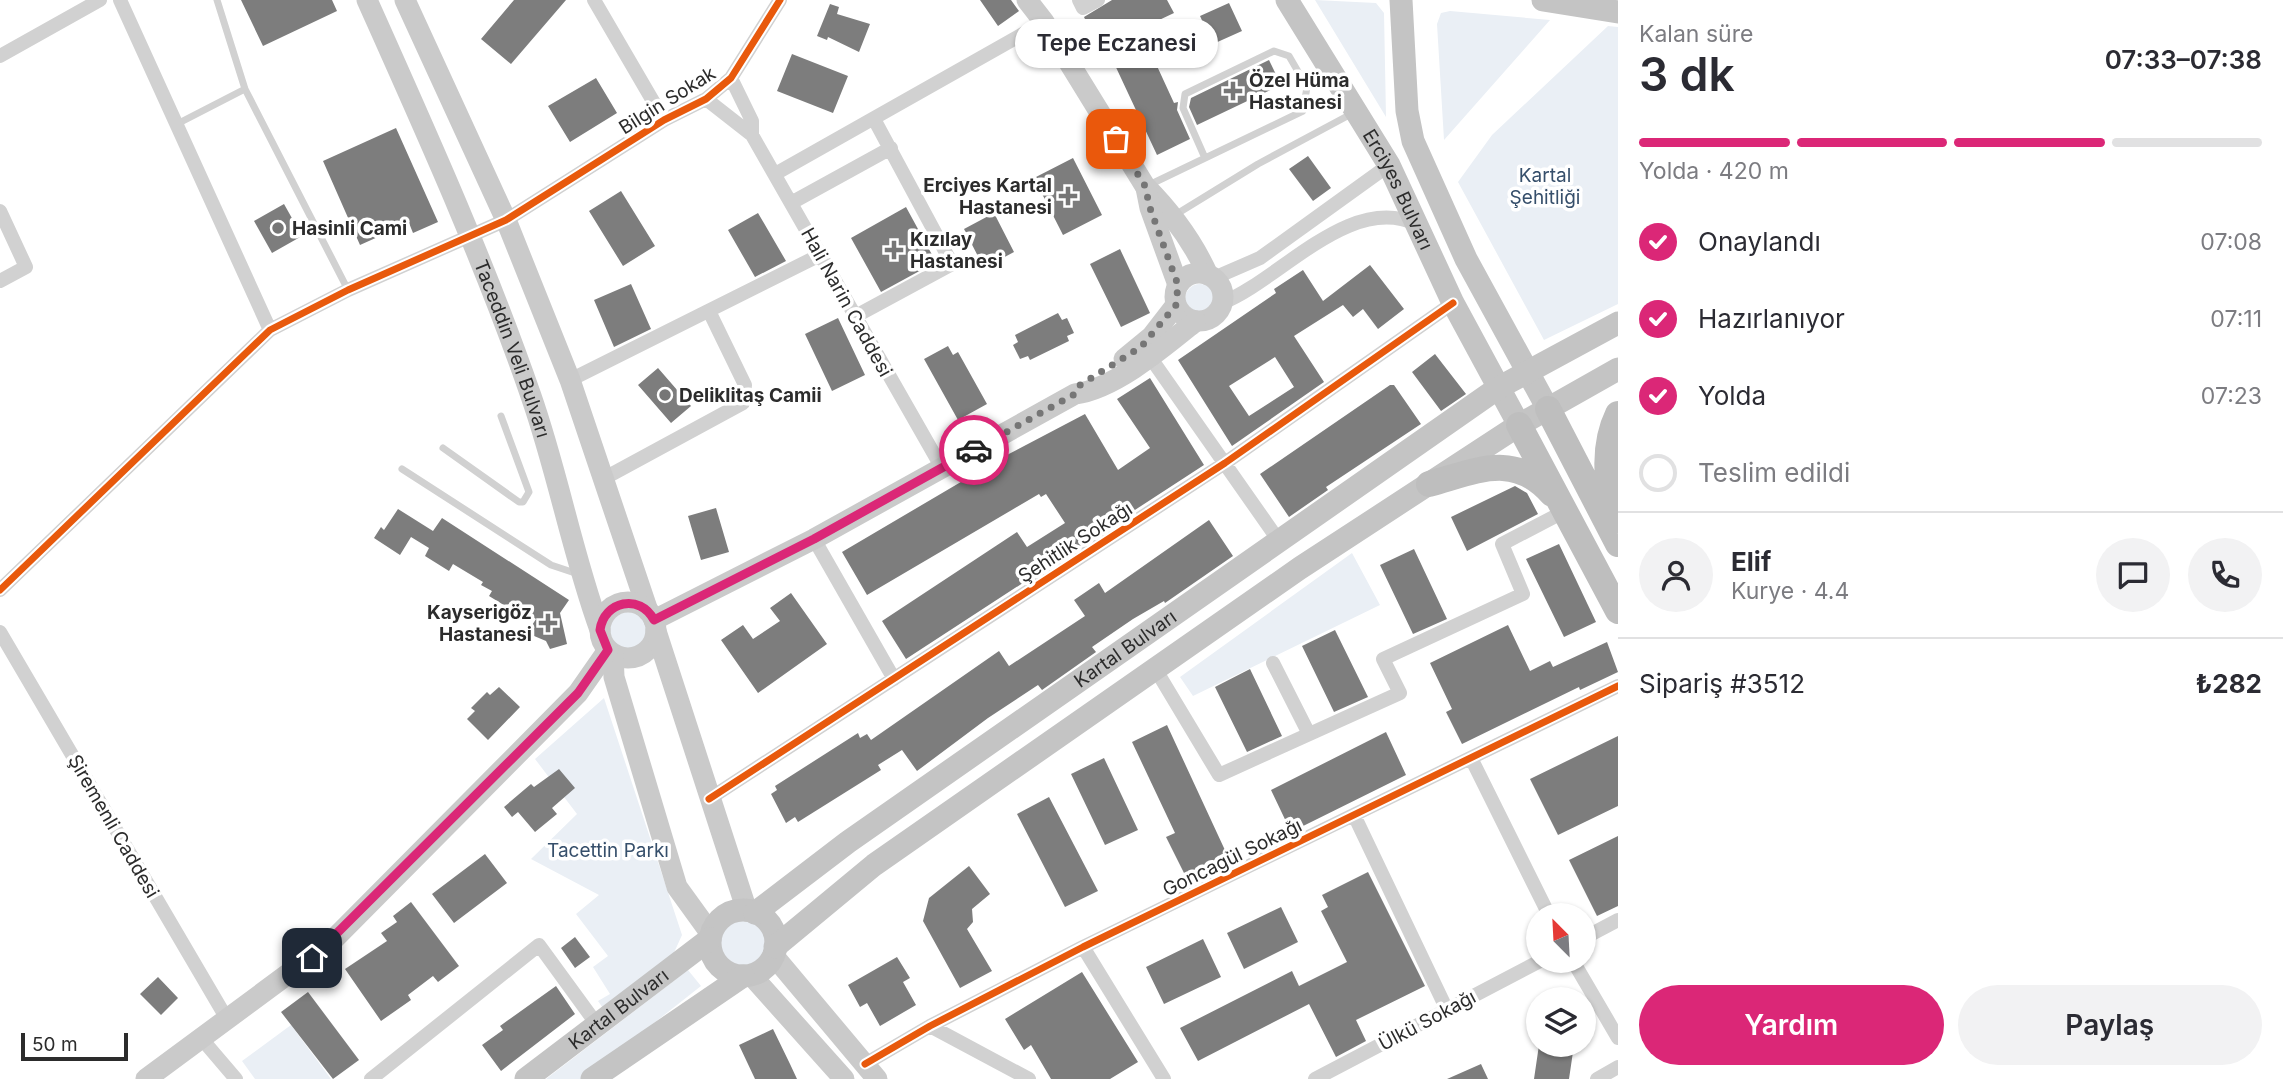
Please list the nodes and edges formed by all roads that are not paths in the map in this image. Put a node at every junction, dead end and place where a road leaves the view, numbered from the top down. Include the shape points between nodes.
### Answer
1 (100, 0) edge
2 (120, 0) edge
3 (216, 0) edge
4 (367, 0) edge
5 (405, 0) edge
6 (594, 0) edge
7 (780, 0) edge
8 (1027, 0) edge
9 (1079, 0) edge
10 (1098, 0) edge
11 (1287, 0) edge
12 (1401, 0) edge
13 (1543, 0) edge
14 (1618, 12) edge
15 (1044, 22) junction
16 (0, 56) edge
17 (731, 78) junction
18 (245, 89) junction
19 (706, 99) junction
20 (1356, 112) junction
21 (874, 119) junction
22 (664, 120) junction
23 (176, 124) junction
24 (752, 135) junction
25 (891, 148) junction
26 (1205, 158) junction
27 (1389, 165) junction
28 (775, 174) junction
29 (1145, 186) junction
30 (791, 203) junction
31 (0, 211) edge
32 (1172, 217) junction
33 (506, 220) junction
34 (1416, 224) junction
35 (473, 236) junction
36 (820, 255) junction
37 (1211, 276) junction
38 (0, 281) edge
39 (348, 290) junction
40 (1177, 295) junction
41 (1222, 303) junction
42 (1453, 303) junction
43 (709, 311) junction
44 (854, 317) junction
45 (1196, 321) junction
46 (1618, 323) edge
47 (270, 330) junction
48 (1150, 357) junction
49 (1618, 369) edge
50 (1527, 372) junction
51 (570, 380) junction
52 (1498, 388) junction
53 (1075, 394) junction
54 (1548, 409) junction
55 (1618, 414) edge
56 (501, 416) dead end
57 (1519, 425) junction
58 (443, 448) dead end
59 (1225, 463) junction
60 (942, 468) junction
61 (402, 469) dead end
62 (601, 480) junction
63 (1429, 484) junction
64 (1567, 510) junction
65 (814, 539) junction
66 (1279, 541) junction
67 (1618, 544) edge
68 (579, 575) junction
69 (0, 590) edge
70 (1618, 611) edge
71 (653, 621) junction
72 (0, 632) edge
73 (607, 645) junction
74 (1273, 663) dead end
75 (1156, 670) junction
76 (894, 679) junction
77 (1618, 686) edge
78 (1309, 734) junction
79 (1471, 758) junction
80 (709, 799) junction
81 (1354, 815) junction
82 (1543, 903) edge
83 (751, 912) junction
84 (1618, 920) edge
85 (1596, 932) edge
86 (711, 937) junction
87 (1083, 947) junction
88 (774, 951) junction
89 (1526, 968) edge
90 (1580, 973) edge
91 (747, 975) junction
92 (1447, 1010) junction
93 (227, 1019) junction
94 (598, 1026) junction
95 (930, 1026) junction
96 (201, 1038) junction
97 (1618, 1038) edge
98 (1618, 1067) edge
99 (871, 1071) edge
100 (146, 1079) edge
101 (236, 1079) edge
102 (371, 1079) edge
103 (526, 1079) edge
104 (592, 1079) edge
105 (844, 1079) edge
106 (1029, 1079) edge
107 (1164, 1079) edge
108 (1315, 1079) edge
109 (1597, 1079) edge

1 - 16 street
2 - 23 street
3 - 18 lane
4 - 35 street, Taceddin Veli Bulvarı
5 - 33 street, Taceddin Veli Bulvarı
6 - 22 street
7 - 17 street, Bilgin Sokak
8 - 15 street
9 - 10 street via 1083,8
11 - 20 main road, Erciyes Bulvarı
12 - 50 main road, Erciyes Bulvarı via 1413,141 1466,259
13 - 14 main road
15 - 21 street
15 - 29 street
17 - 19 street, Bilgin Sokak
17 - 24 street, Hali Narin Caddesi via 752,121
18 - 23 lane
18 - 39 lane
19 - 22 street, Bilgin Sokak
19 - 24 street, Hali Narin Caddesi
20 - 27 main road, Erciyes Bulvarı
20 - 32 lane
21 - 25 street
21 - 28 street
22 - 33 street, Bilgin Sokak
23 - 47 street
24 - 28 street, Hali Narin Caddesi
25 - 30 street
25 - 44 street via 952,264
26 - 26 lane via 1303,111 1307,87 1289,56 1273,51 1185,94 1183,108
26 - 29 lane
27 - 34 main road, Erciyes Bulvarı
27 - 37 street via 1260,258
28 - 30 street, Hali Narin Caddesi
29 - 32 street
29 - 40 street
30 - 36 street, Hali Narin Caddesi
31 - 38 street via 26,267
32 - 37 street
33 - 35 street, Bilgin Sokak
33 - 51 street, Taceddin Veli Bulvarı
34 - 41 street via 1389,216 1351,225
34 - 42 main road, Erciyes Bulvarı
35 - 39 street, Bilgin Sokak
35 - 68 street, Taceddin Veli Bulvarı via 533,400
36 - 43 street
36 - 44 street, Hali Narin Caddesi
37 - 40 street via 1188,275
37 - 41 street via 1222,289
39 - 47 street, Bilgin Sokak
40 - 45 street via 1184,316
40 - 53 street via 1141,347 1080,385
41 - 45 street via 1210,319
42 - 52 main road, Erciyes Bulvarı
42 - 59 street, Şehitlik Sokağı
43 - 51 street
43 - 62 street via 746,385 743,403
44 - 60 street, Hali Narin Caddesi
45 - 48 street
46 - 50 main road
47 - 69 street, Bilgin Sokak
48 - 53 street
48 - 59 street
49 - 54 main road
50 - 52 main road, Kartal Bulvarı
50 - 54 main road, Erciyes Bulvarı
51 - 62 street, Taceddin Veli Bulvarı
52 - 57 main road, Erciyes Bulvarı
52 - 66 main road, Kartal Bulvarı
53 - 60 street
54 - 57 main road, Kartal Bulvarı
54 - 67 highway
55 - 67 highway via 1606,463
56 - 58 lane via 529,492 523,502
57 - 63 main road, Kartal Bulvarı
57 - 64 highway
59 - 66 street
59 - 76 street, Şehitlik Sokağı
60 - 65 street
61 - 68 lane via 551,565
62 - 71 street, Taceddin Veli Bulvarı
63 - 64 highway via 1496,466 1516,468 1540,480
63 - 75 main road, Kartal Bulvarı
64 - 70 highway
64 - 78 street via 1502,544 1523,594 1384,659 1400,693
65 - 71 street
65 - 76 street
66 - 83 main road, Kartal Bulvarı
68 - 73 street, Taceddin Veli Bulvarı
71 - 73 street via 652,645 641,655 627,659
71 - 73 street via 636,604 621,603 608,610
71 - 80 street, Taceddin Veli Bulvarı
72 - 93 street, Şiremenli Caddesi
73 - 86 street, Taceddin Veli Bulvarı via 677,887
73 - 93 street via 578,693 347,926 312,958
74 - 78 street
75 - 78 street via 1219,775
75 - 88 main road, Kartal Bulvarı via 874,865
76 - 80 street, Şehitlik Sokağı
77 - 79 street, Goncagül Sokağı
79 - 81 street, Goncagül Sokağı
79 - 82 street
80 - 83 street, Taceddin Veli Bulvarı
81 - 87 street, Goncagül Sokağı
81 - 92 street
83 - 86 main road via 723,918
83 - 88 main road via 773,930
84 - 85 street
86 - 91 main road via 717,964 730,974
86 - 94 main road, Kartal Bulvarı
87 - 95 street, Goncagül Sokağı
87 - 107 street
88 - 91 main road via 763,969
88 - 99 street
89 - 92 street, Ülkü Sokağı
90 - 97 street
91 - 104 main road, Kartal Bulvarı
91 - 105 street
92 - 108 street, Ülkü Sokağı
93 - 96 street
94 - 102 street via 539,945
94 - 103 main road, Kartal Bulvarı
95 - 99 street, Goncagül Sokağı
95 - 106 street
96 - 100 street
96 - 101 street
98 - 109 street

